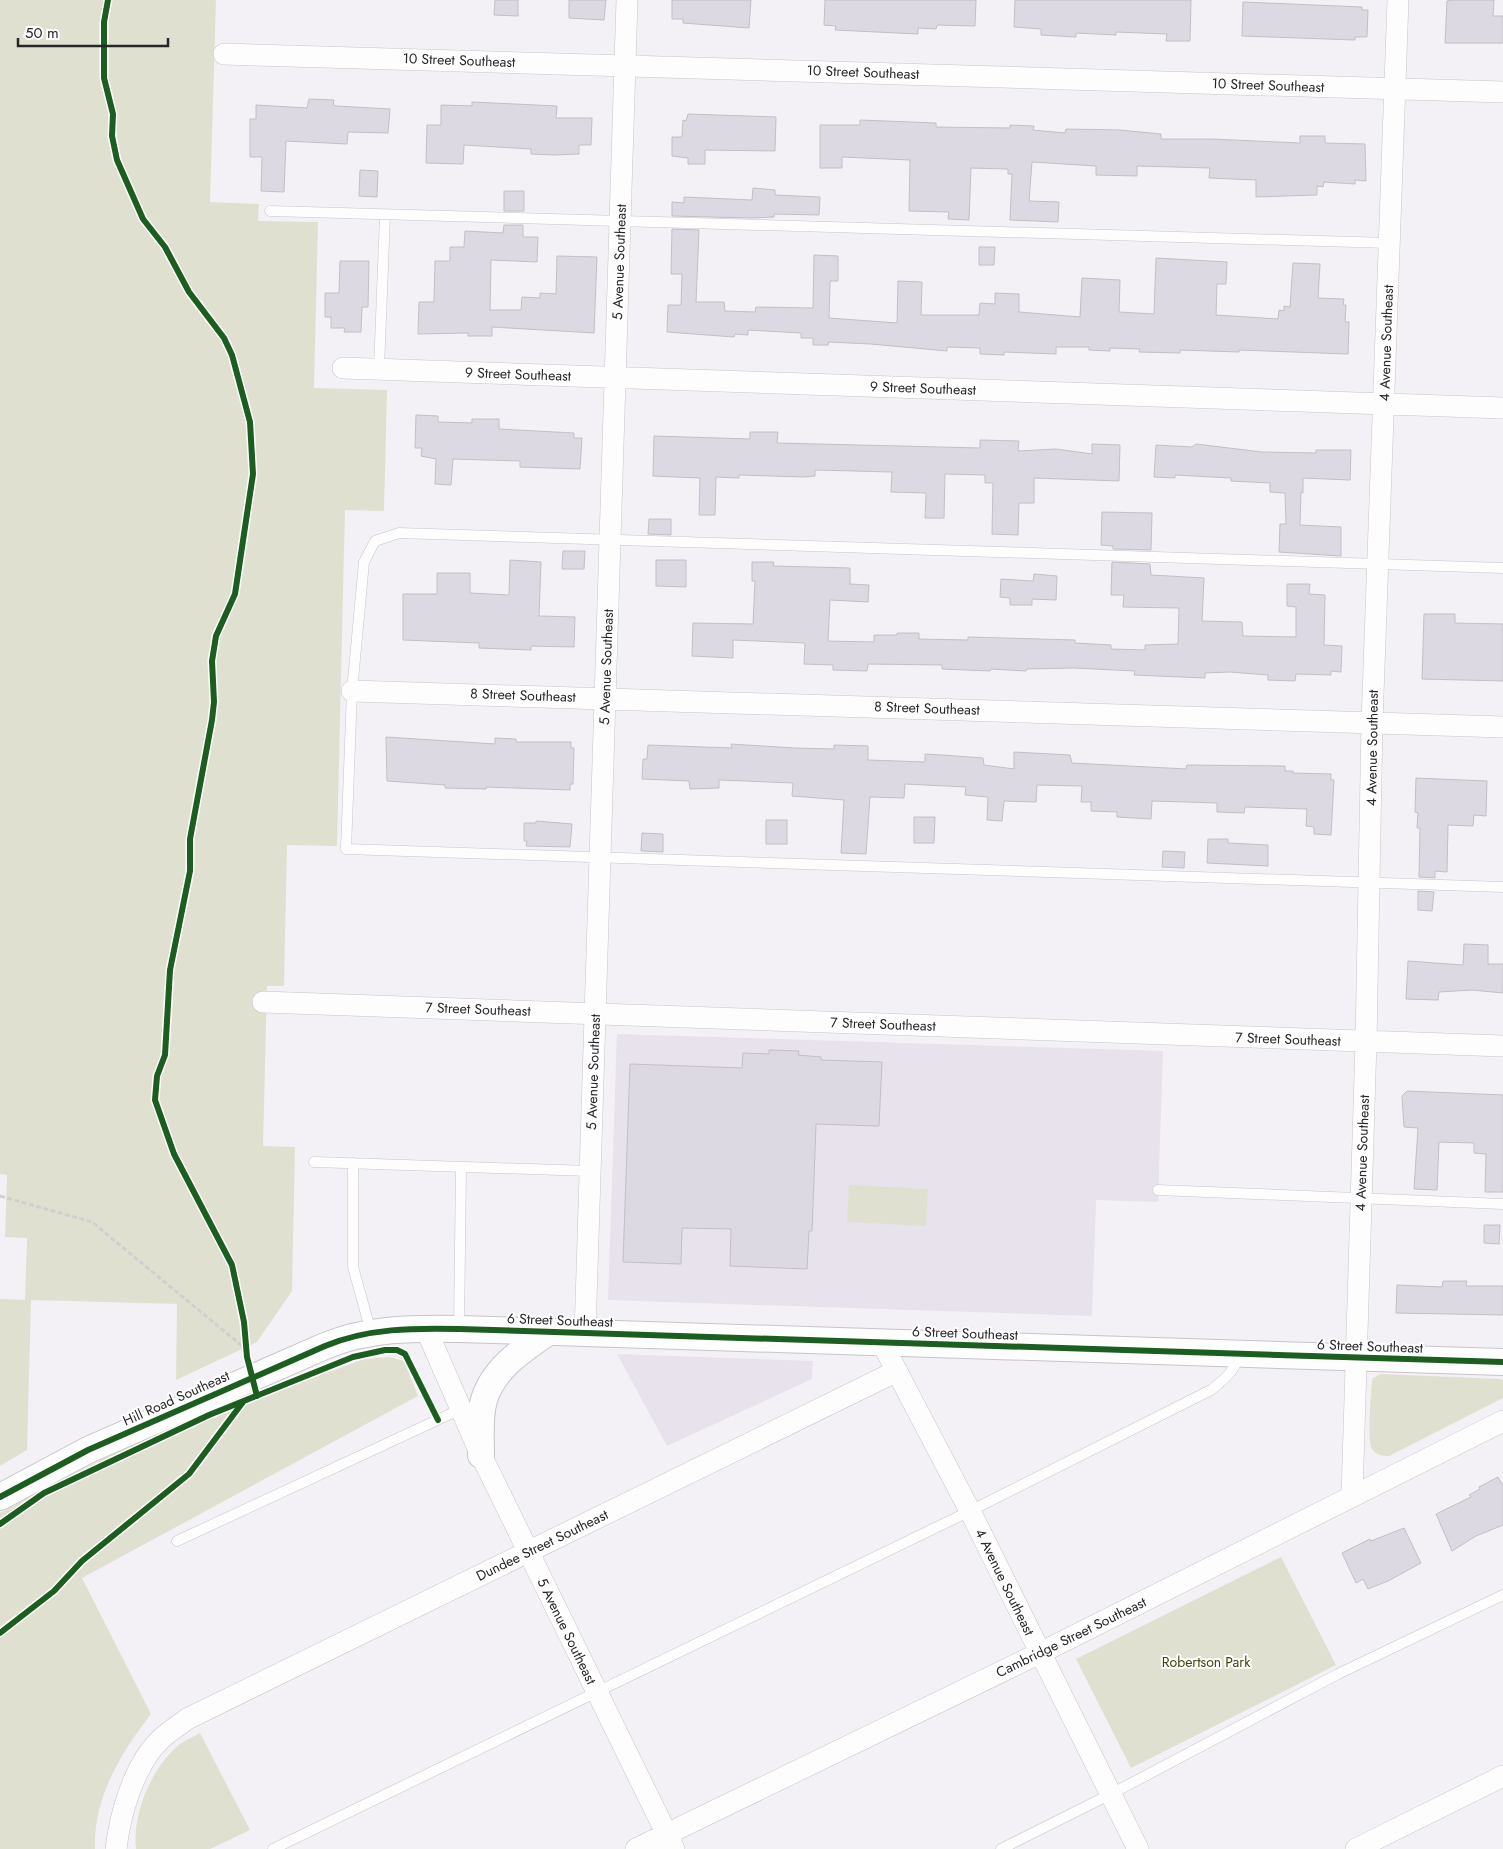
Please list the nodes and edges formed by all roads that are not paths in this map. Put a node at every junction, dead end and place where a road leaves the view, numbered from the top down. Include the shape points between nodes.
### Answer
1 (627, 0) edge
2 (1398, 0) edge
3 (224, 54) dead end
4 (625, 65) junction
5 (1395, 88) junction
6 (1503, 92) edge
7 (270, 211) dead end
8 (385, 215) junction
9 (620, 223) junction
10 (1389, 243) junction
11 (343, 368) dead end
12 (379, 369) junction
13 (615, 377) junction
14 (1384, 404) junction
15 (1503, 408) edge
16 (610, 540) junction
17 (1378, 564) junction
18 (1503, 568) edge
19 (352, 691) junction
20 (605, 698) junction
21 (1372, 723) junction
22 (1503, 727) edge
23 (600, 858) junction
24 (1369, 883) junction
25 (1503, 887) edge
26 (263, 1002) dead end
27 (595, 1013) junction
28 (1366, 1042) junction
29 (1503, 1046) edge
30 (314, 1162) dead end
31 (353, 1163) junction
32 (461, 1167) junction
33 (590, 1171) junction
34 (1158, 1190) dead end
35 (1361, 1200) junction
36 (1503, 1204) edge
37 (426, 1329) junction
38 (459, 1330) junction
39 (371, 1333) junction
40 (547, 1333) junction
41 (585, 1334) junction
42 (882, 1343) junction
43 (1239, 1354) junction
44 (1354, 1358) junction
45 (1503, 1362) edge
46 (897, 1371) junction
47 (461, 1410) junction
48 (1503, 1421) edge
49 (481, 1455) junction
50 (1352, 1496) junction
51 (0, 1497) edge
52 (970, 1511) junction
53 (177, 1541) dead end
54 (528, 1552) junction
55 (1503, 1595) edge
56 (1040, 1653) junction
57 (598, 1693) junction
58 (1503, 1776) edge
59 (1111, 1794) junction
60 (671, 1842) edge
61 (116, 1849) edge
62 (273, 1849) edge
63 (636, 1849) edge
64 (1001, 1849) edge
65 (1138, 1849) edge
66 (1356, 1849) edge

1 - 4 street, 5 Avenue Southeast
2 - 5 street, 4 Avenue Southeast
3 - 4 street, 10 Street Southeast
4 - 5 street, 10 Street Southeast
4 - 9 street, 5 Avenue Southeast
5 - 6 street, 10 Street Southeast
5 - 10 street, 4 Avenue Southeast
7 - 8 lane
8 - 9 lane
8 - 12 lane
9 - 10 lane
9 - 13 street, 5 Avenue Southeast
10 - 14 street, 4 Avenue Southeast
11 - 12 street, 9 Street Southeast
12 - 13 street, 9 Street Southeast
13 - 14 street, 9 Street Southeast
13 - 16 street, 5 Avenue Southeast
14 - 15 street, 9 Street Southeast
14 - 17 street, 4 Avenue Southeast
16 - 17 lane
16 - 19 lane via 399,533 375,541 364,562
16 - 20 street, 5 Avenue Southeast
17 - 18 lane
17 - 21 street, 4 Avenue Southeast
19 - 20 street, 8 Street Southeast
19 - 23 lane via 346,849
20 - 21 street, 8 Street Southeast
20 - 23 street, 5 Avenue Southeast
21 - 22 street, 8 Street Southeast
21 - 24 street, 4 Avenue Southeast
23 - 24 lane
23 - 27 street, 5 Avenue Southeast
24 - 25 lane
24 - 28 street, 4 Avenue Southeast
26 - 27 street, 7 Street Southeast
27 - 28 street, 7 Street Southeast
27 - 33 street, 5 Avenue Southeast
28 - 29 street, 7 Street Southeast
28 - 35 street, 4 Avenue Southeast
30 - 31 lane
31 - 32 lane
31 - 39 lane via 353,1267
32 - 33 lane
32 - 38 lane
33 - 41 street, 5 Avenue Southeast
34 - 35 lane
35 - 36 lane
35 - 44 street, 4 Avenue Southeast
37 - 38 street, 6 Street Southeast
37 - 39 street, Hill Road Southeast
37 - 47 street, 5 Avenue Southeast
38 - 40 street, 6 Street Southeast
39 - 51 street, Hill Road Southeast via 337,1341 88,1450
40 - 41 street, 6 Street Southeast
40 - 49 street via 513,1357 497,1376 484,1400
41 - 42 street, 6 Street Southeast
42 - 43 street, 6 Street Southeast
42 - 46 street, 4 Avenue Southeast
43 - 44 street, 6 Street Southeast
43 - 52 lane via 1236,1367 1210,1390
44 - 45 street, 6 Street Southeast
44 - 50 street, 4 Avenue Southeast
46 - 52 street, 4 Avenue Southeast
46 - 54 street, Dundee Street Southeast
47 - 49 street, 5 Avenue Southeast
47 - 53 lane
48 - 50 street, Cambridge Street Southeast
49 - 54 street, 5 Avenue Southeast
50 - 56 street, Cambridge Street Southeast
52 - 56 street, 4 Avenue Southeast
52 - 57 lane
54 - 57 street, 5 Avenue Southeast
54 - 61 street, Dundee Street Southeast via 187,1719 159,1741 134,1778 118,1825
55 - 59 lane via 1338,1674
56 - 59 street, 4 Avenue Southeast
56 - 60 street, Cambridge Street Southeast
57 - 60 street, 5 Avenue Southeast
57 - 62 lane
58 - 66 street
59 - 64 lane
59 - 65 street, 4 Avenue Southeast
60 - 63 street, Cambridge Street Southeast

